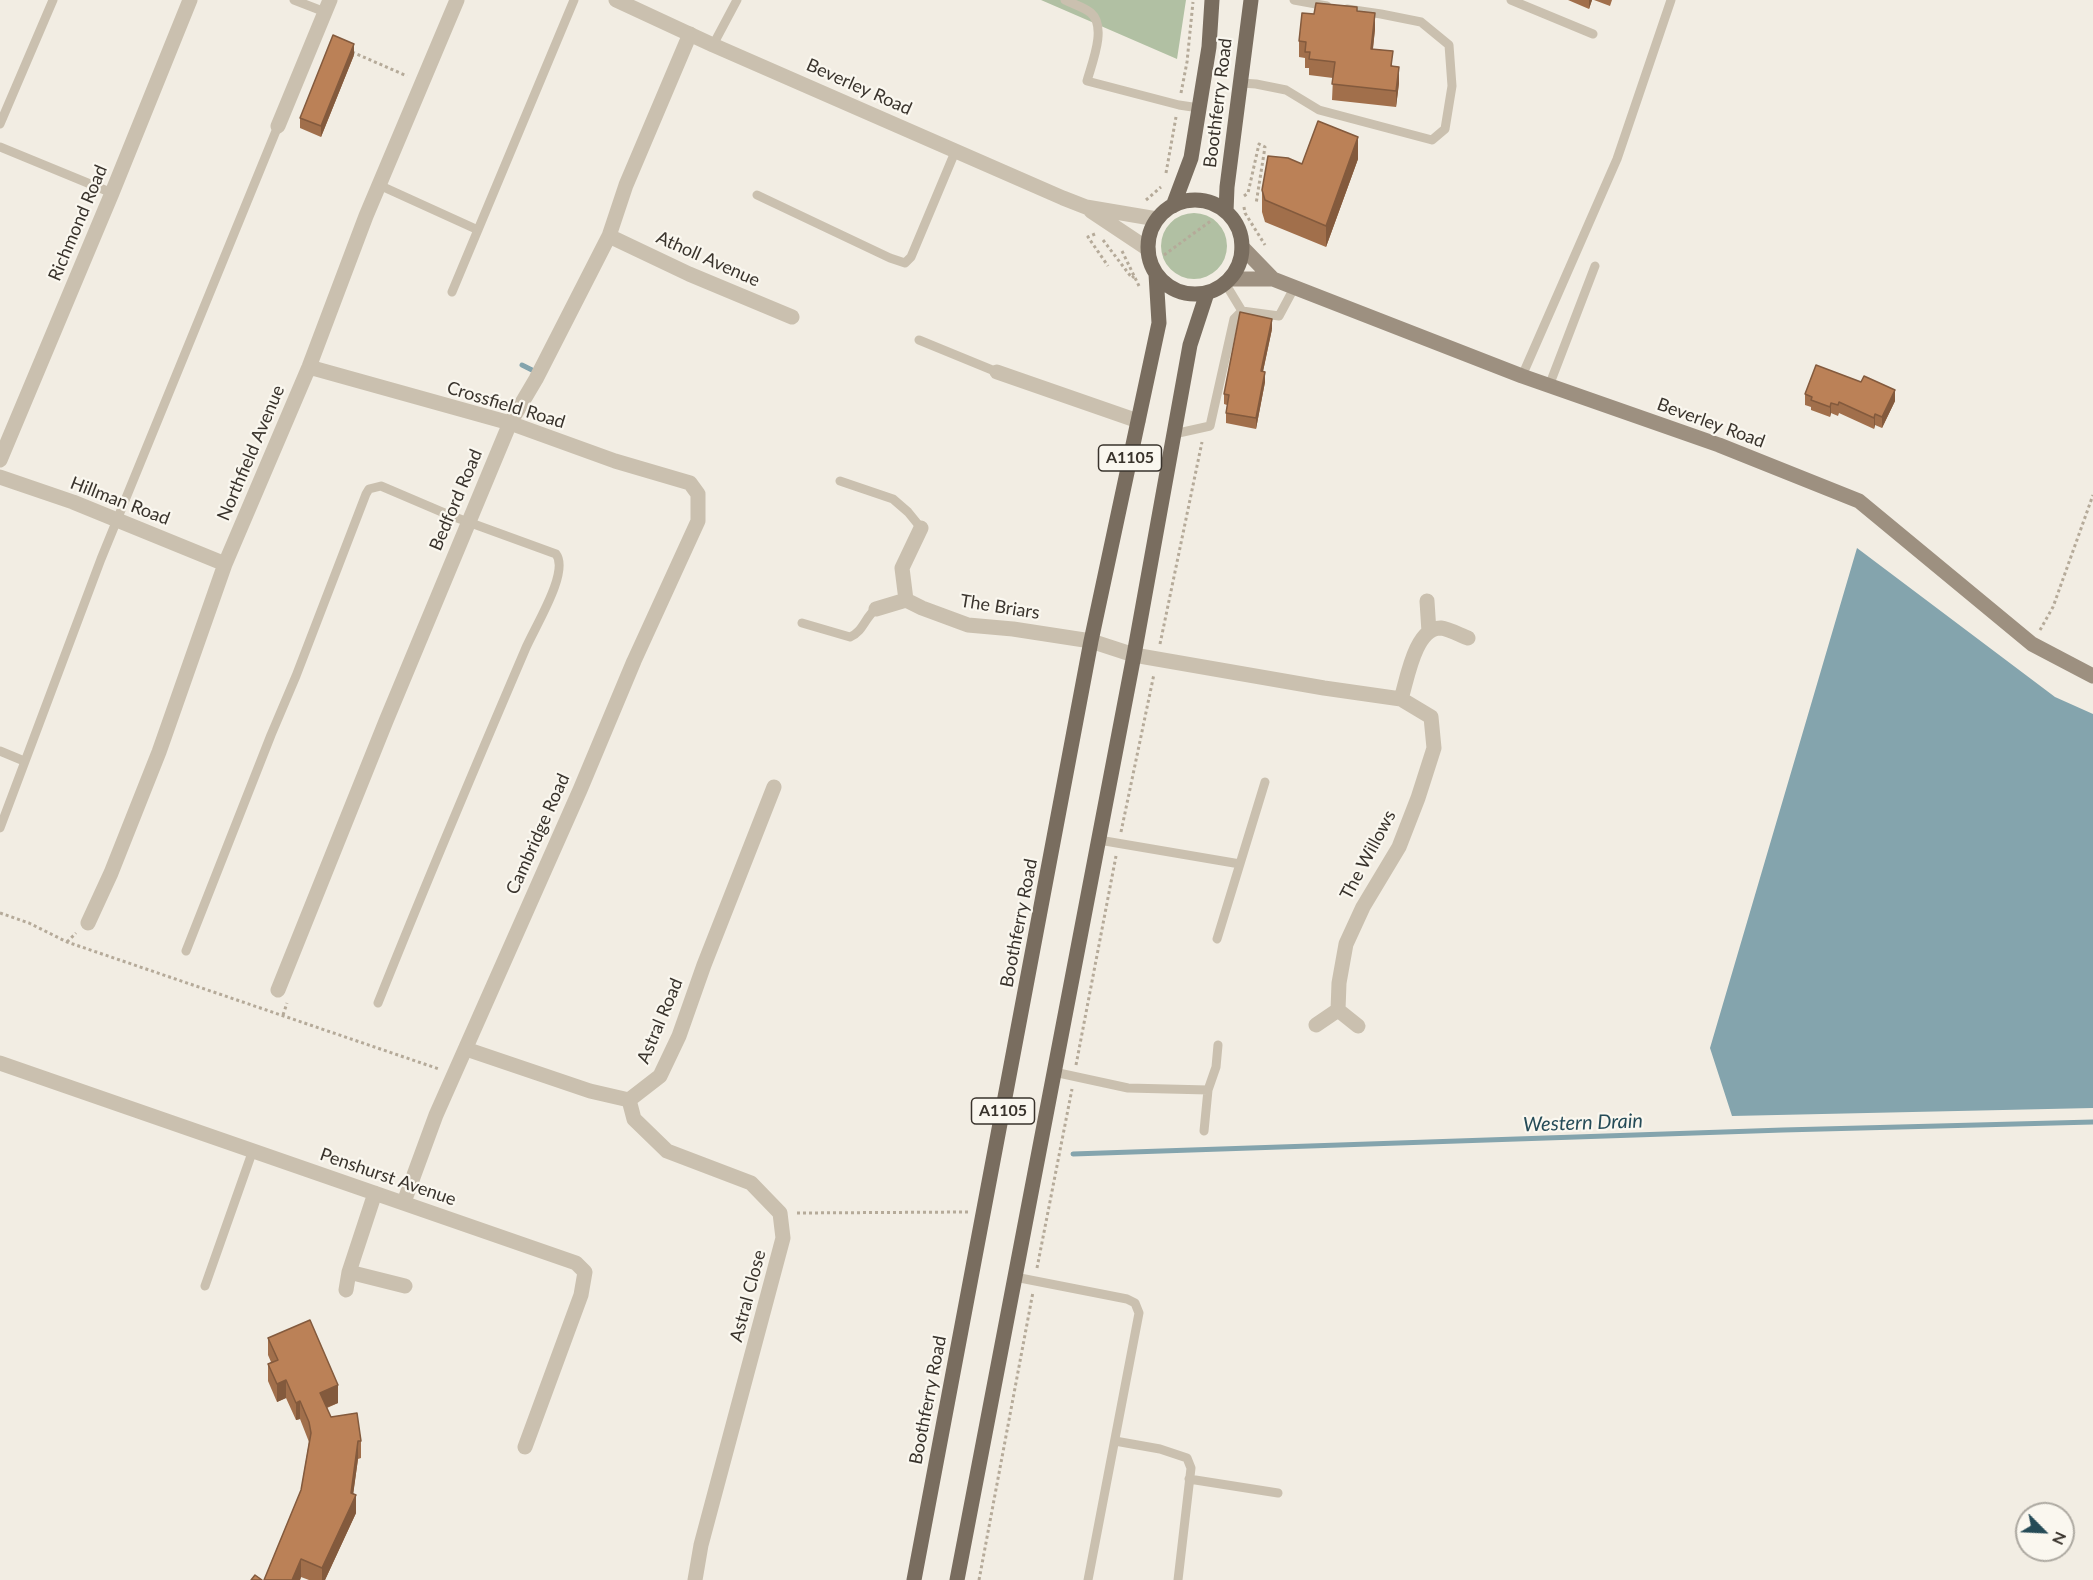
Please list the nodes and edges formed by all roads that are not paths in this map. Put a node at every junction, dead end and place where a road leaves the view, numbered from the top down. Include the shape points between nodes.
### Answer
1 (53, 0) edge
2 (190, 0) edge
3 (294, 0) edge
4 (457, 0) edge
5 (574, 0) edge
6 (616, 0) edge
7 (737, 0) edge
8 (1065, 0) edge
9 (1212, 0) edge
10 (1251, 0) edge
11 (1294, 0) edge
12 (1510, 0) edge
13 (1671, 0) edge
14 (327, 6) edge
15 (690, 34) junction
16 (1593, 34) dead end
17 (713, 45) junction
18 (1242, 83) junction
19 (1199, 108) junction
20 (0, 123) edge
21 (278, 126) joint
22 (0, 147) edge
23 (955, 152) junction
24 (379, 185) junction
25 (112, 193) junction
26 (757, 195) dead end
27 (1173, 206) junction
28 (1086, 207) junction
29 (1219, 215) junction
30 (1157, 219) junction
31 (478, 230) junction
32 (609, 236) junction
33 (1242, 247) junction
34 (1153, 254) junction
35 (1595, 266) dead end
36 (1148, 273) junction
37 (1274, 279) junction
38 (1227, 281) junction
39 (1294, 288) junction
40 (452, 292) dead end
41 (1207, 293) junction
42 (1242, 311) junction
43 (792, 317) dead end
44 (919, 340) dead end
45 (309, 367) junction
46 (997, 372) joint
47 (1522, 376) junction
48 (1549, 386) junction
49 (1138, 422) junction
50 (510, 423) junction
51 (1174, 434) junction
52 (0, 460) edge
53 (0, 477) edge
54 (840, 481) dead end
55 (690, 483) joint
56 (118, 520) junction
57 (468, 521) junction
58 (921, 528) joint
59 (225, 564) junction
60 (906, 600) junction
61 (1427, 602) dead end
62 (876, 609) joint
63 (802, 623) dead end
64 (1429, 632) junction
65 (1468, 638) dead end
66 (1091, 641) junction
67 (1134, 655) junction
68 (2093, 676) edge
69 (1401, 699) junction
70 (0, 751) edge
71 (24, 761) junction
72 (1265, 782) dead end
73 (774, 787) dead end
74 (0, 828) edge
75 (1099, 840) junction
76 (1239, 864) junction
77 (88, 923) dead end
78 (1216, 939) dead end
79 (186, 951) dead end
80 (278, 990) dead end
81 (378, 1003) dead end
82 (1338, 1010) junction
83 (1316, 1025) dead end
84 (1358, 1026) dead end
85 (1218, 1045) dead end
86 (466, 1049) junction
87 (0, 1064) edge
88 (1054, 1072) junction
89 (1208, 1090) junction
90 (629, 1100) junction
91 (1204, 1131) dead end
92 (253, 1150) junction
93 (375, 1193) junction
94 (404, 1202) junction
95 (349, 1272) junction
96 (1015, 1277) junction
97 (205, 1286) dead end
98 (405, 1286) dead end
99 (346, 1290) dead end
100 (1115, 1441) junction
101 (525, 1448) dead end
102 (1189, 1479) junction
103 (1278, 1494) dead end
104 (695, 1580) edge
105 (914, 1580) edge
106 (957, 1580) edge
107 (1088, 1580) edge
108 (1178, 1580) edge

1 - 20 lane
2 - 25 street, Richmond Road
3 - 14 lane
4 - 24 street, Northfield Avenue
5 - 31 lane
6 - 15 street, Beverley Road
7 - 17 lane
8 - 19 lane via 1096,18 1099,31 1087,81
9 - 19 main road, Boothferry Road
10 - 18 main road, Boothferry Road
11 - 18 lane via 1421,22 1449,45 1452,87 1445,129 1432,140 1319,110 1286,90
12 - 16 lane
13 - 47 lane via 1617,159
14 - 21 street
15 - 17 street, Beverley Road
15 - 32 street, Bedford Road via 626,185
17 - 23 street, Beverley Road
18 - 29 main road, Boothferry Road via 1227,187
19 - 27 main road, Boothferry Road via 1191,158
21 - 56 lane
22 - 25 lane
23 - 26 lane via 911,258 904,263
23 - 28 street, Beverley Road
24 - 31 lane
24 - 45 street, Northfield Avenue
25 - 52 street, Richmond Road
27 - 29 main road via 1200,200 1214,204
27 - 30 main road
28 - 30 street, Beverley Road
28 - 34 street, Beverley Road
29 - 33 main road via 1235,222
30 - 34 main road via 1150,233
31 - 40 lane
32 - 43 street, Atholl Avenue
32 - 50 street, Bedford Road
33 - 37 main road, Beverley Road
33 - 38 main road via 1241,259
34 - 36 main road
35 - 48 lane
36 - 41 main road via 1178,292
36 - 49 main road, Boothferry Road / A1105 via 1159,323
37 - 38 main road, Beverley Road
37 - 39 main road, Beverley Road
38 - 41 main road
38 - 42 lane
39 - 42 lane via 1279,316
39 - 47 main road, Beverley Road
41 - 51 main road, A1105 via 1190,345
42 - 51 lane via 1234,319 1210,426
44 - 46 lane
45 - 50 street, Crossfield Road
45 - 59 street, Northfield Avenue
46 - 49 street
47 - 48 main road, Beverley Road
48 - 68 main road, Beverley Road via 1719,445 1859,501 2032,644
49 - 66 main road, Boothferry Road / A1105
50 - 55 street, Crossfield Road
50 - 57 street, Bedford Road
51 - 67 main road, A1105
53 - 56 street, Hillman Road
54 - 58 lane via 893,499
55 - 86 street, Cambridge Road via 698,494 698,521
56 - 59 street, Hillman Road
56 - 71 lane
57 - 79 lane via 381,486 369,489
57 - 80 street, Bedford Road
57 - 81 lane via 556,554 561,568
58 - 60 street via 902,568
59 - 77 street, Northfield Avenue via 159,752
60 - 62 street
60 - 66 street, The Briars via 968,625
61 - 64 street
62 - 63 lane via 850,637
64 - 65 street via 1440,628
64 - 69 street via 1419,640
66 - 67 street, The Briars
66 - 105 main road, Boothferry Road / A1105
67 - 69 street, The Willows
67 - 75 main road, A1105
69 - 82 street, The Willows via 1431,717 1434,748 1399,847 1346,944
70 - 71 lane
71 - 74 lane
72 - 76 lane
73 - 90 street, Astral Road via 679,1036 660,1076
75 - 76 lane
75 - 88 main road, A1105
76 - 78 lane
82 - 83 street
82 - 84 street
85 - 89 lane
86 - 90 street via 590,1091
86 - 94 street, Cambridge Road via 436,1115
87 - 92 street, Penshurst Avenue
88 - 89 lane via 1128,1088
88 - 96 main road, A1105
89 - 91 lane
90 - 104 street, Astral Close via 634,1119 667,1151 752,1184 780,1214 783,1238
92 - 93 street, Penshurst Avenue
92 - 97 lane
93 - 94 street, Penshurst Avenue
93 - 95 street
94 - 101 street, Penshurst Avenue via 576,1263 585,1272 581,1295
95 - 98 street
95 - 99 street
96 - 100 lane via 1135,1303 1139,1313
96 - 106 main road, A1105
100 - 102 lane via 1187,1458 1191,1468
100 - 107 lane
102 - 103 lane
102 - 108 lane

